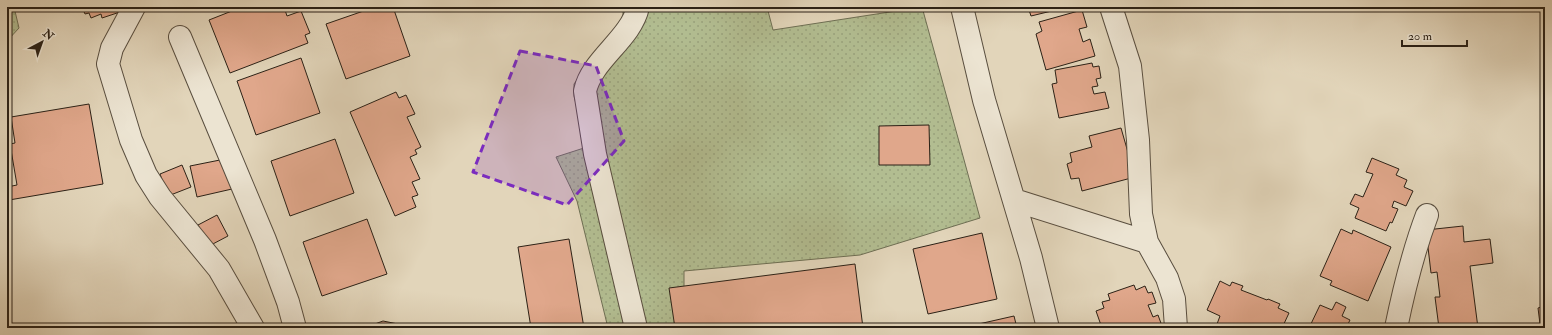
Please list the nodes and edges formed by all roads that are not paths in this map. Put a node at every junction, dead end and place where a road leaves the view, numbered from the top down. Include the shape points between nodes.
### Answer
1 (134, 7) edge
2 (638, 7) edge
3 (962, 7) edge
4 (1112, 7) edge
5 (180, 37) dead end
6 (1014, 200) junction
7 (1427, 215) dead end
8 (1147, 242) junction
9 (254, 328) edge
10 (295, 328) edge
11 (636, 328) edge
12 (1048, 328) edge
13 (1176, 328) edge
14 (1396, 328) edge

1 - 9 street via 112,48 108,64 131,140 146,175 160,197 219,269
2 - 11 street via 631,26 596,70 585,91 595,154
3 - 6 street via 984,100
4 - 8 street via 1130,66 1138,140 1141,214
5 - 10 street via 265,240
6 - 8 street
6 - 12 street
7 - 14 street via 1405,281
8 - 13 street via 1167,278 1174,299

